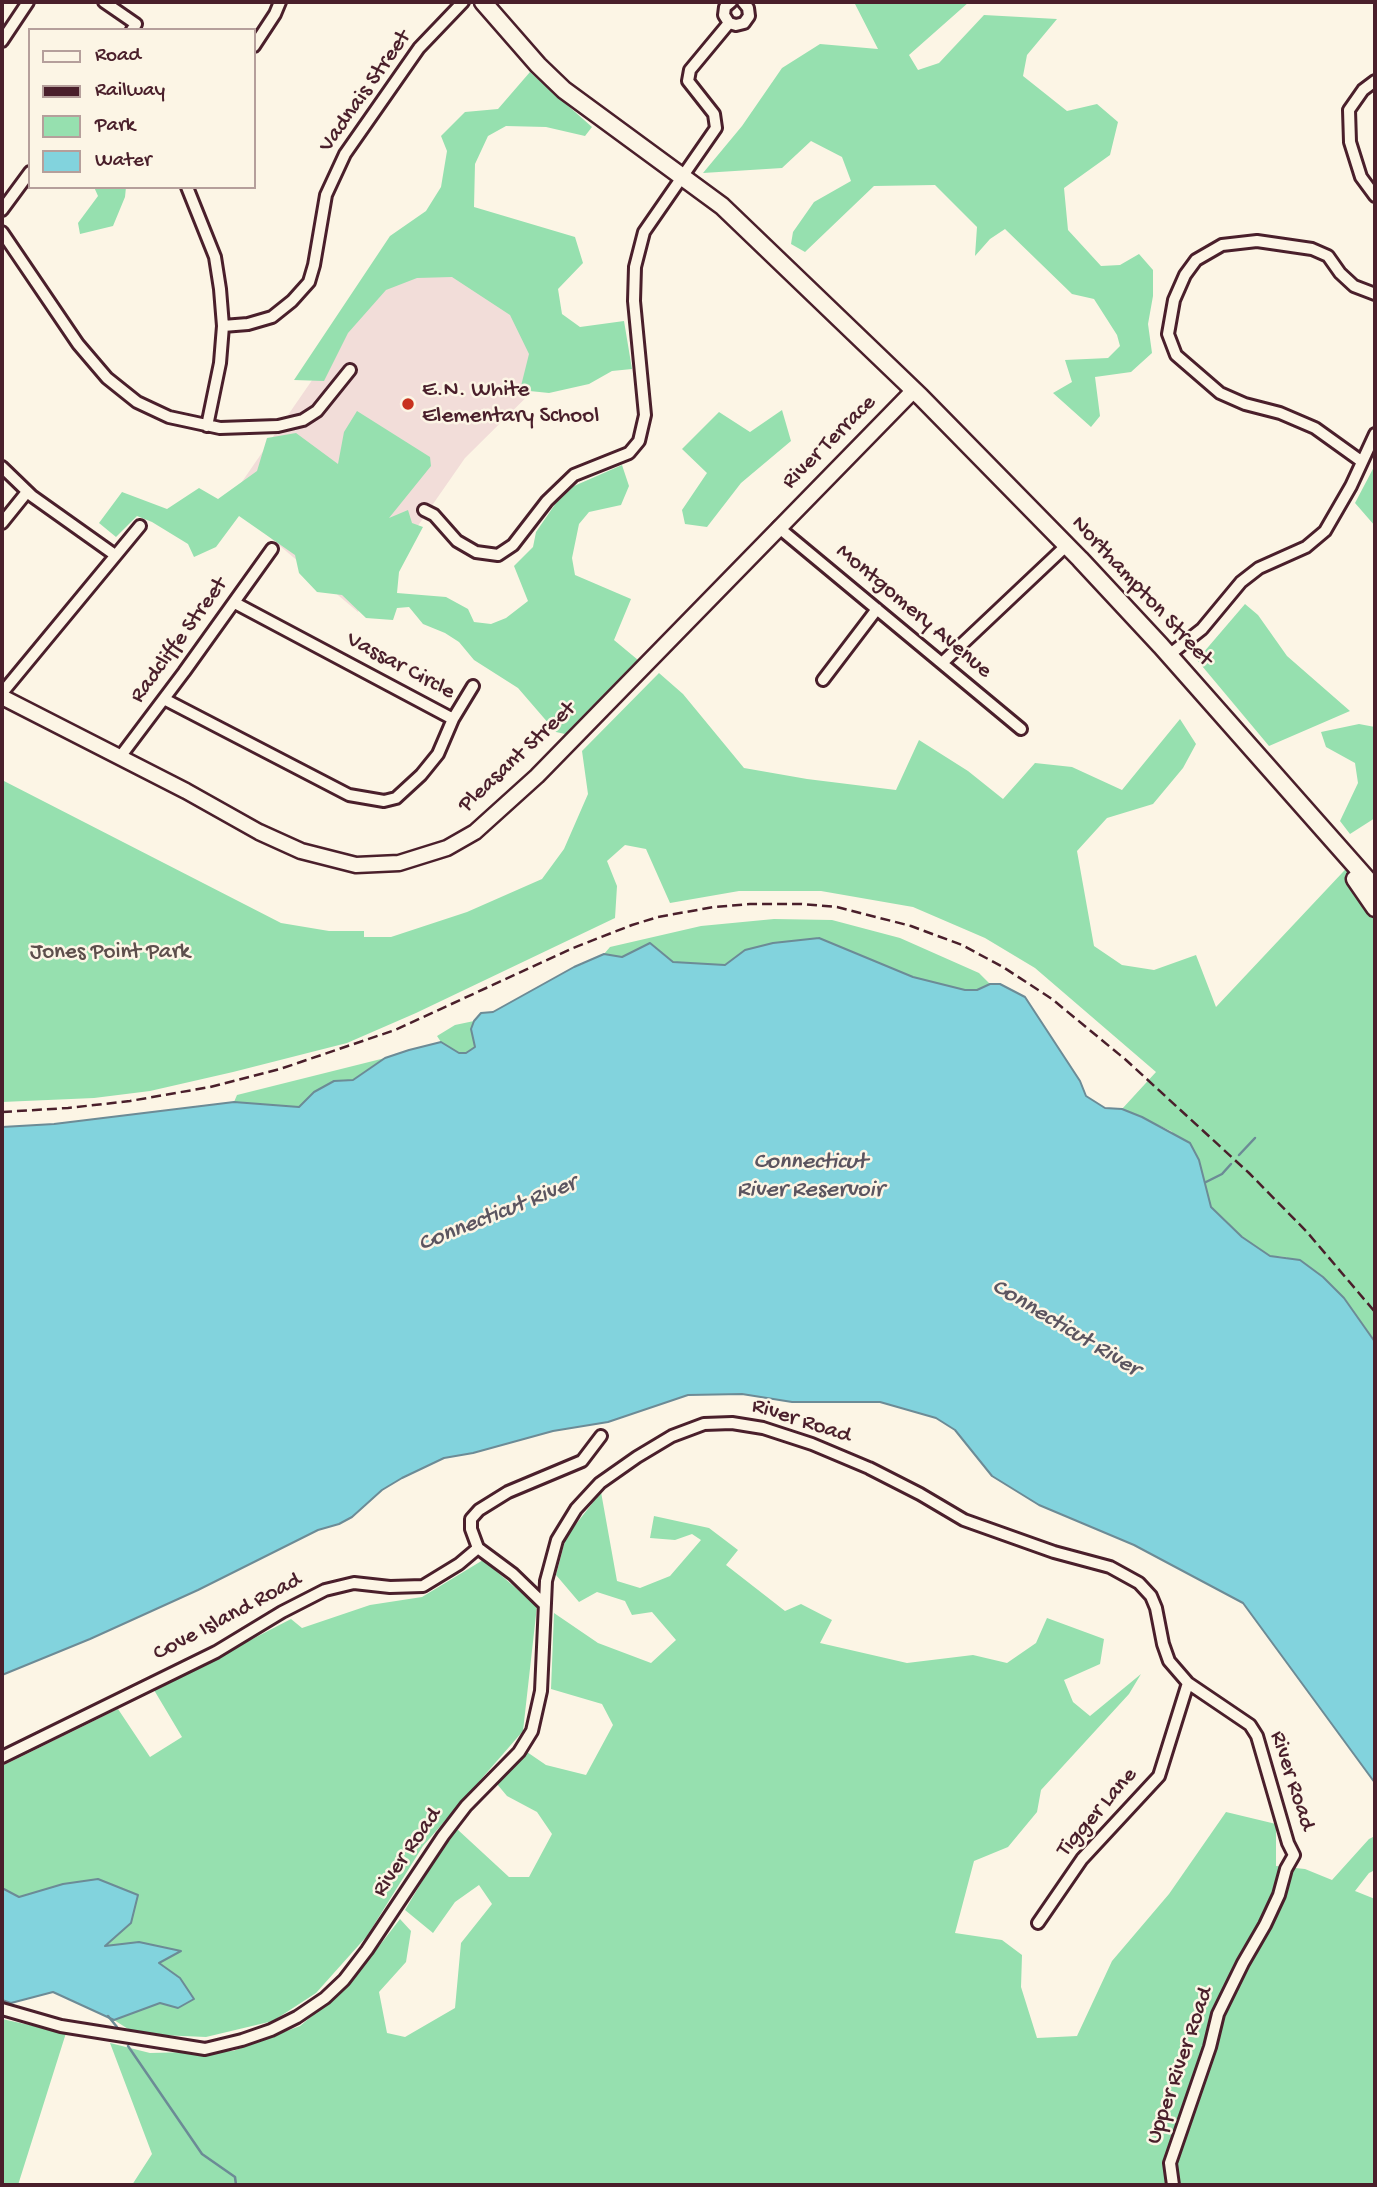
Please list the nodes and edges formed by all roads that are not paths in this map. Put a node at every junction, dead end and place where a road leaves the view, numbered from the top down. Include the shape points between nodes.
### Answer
1 (28, 2) edge
2 (104, 2) edge
3 (280, 2) edge
4 (463, 2) edge
5 (483, 2) edge
6 (731, 2) edge
7 (743, 2) edge
8 (729, 23) junction
9 (133, 28) edge
10 (2, 41) edge
11 (256, 43) edge
12 (1375, 80) edge
13 (28, 175) edge
14 (681, 176) junction
15 (188, 189) edge
16 (1375, 196) edge
17 (2, 210) edge
18 (2, 232) edge
19 (1375, 294) edge
20 (223, 326) junction
21 (350, 370) dead end
22 (914, 390) junction
23 (207, 426) junction
24 (1375, 434) edge
25 (1361, 461) junction
26 (2, 467) edge
27 (27, 492) junction
28 (424, 510) dead end
29 (2, 523) edge
30 (140, 526) dead end
31 (778, 527) junction
32 (1067, 545) junction
33 (272, 549) dead end
34 (114, 555) junction
35 (234, 603) junction
36 (877, 609) junction
37 (1169, 655) junction
38 (942, 663) junction
39 (824, 680) dead end
40 (473, 686) dead end
41 (2, 695) edge
42 (164, 699) junction
43 (453, 719) junction
44 (1021, 729) dead end
45 (120, 757) junction
46 (1325, 833) junction
47 (1375, 888) edge
48 (1375, 908) edge
49 (601, 1436) dead end
50 (478, 1548) junction
51 (544, 1604) junction
52 (1188, 1683) junction
53 (2, 1757) edge
54 (1038, 1923) dead end
55 (1242, 1963) joint
56 (2, 2009) edge
57 (1173, 2185) edge

1 - 10 street
2 - 9 street via 136,24
3 - 11 street
4 - 20 street, Vadnais Street via 419,48 345,154 326,195 309,282 272,317
5 - 14 main road, Northampton Street via 564,90
6 - 8 street via 724,11
7 - 8 street via 749,12 747,20 736,26
8 - 14 street via 690,70 688,81 714,114 716,128
12 - 16 street via 1349,110 1350,142 1361,177
13 - 17 street
14 - 22 main road, Northampton Street via 722,206
14 - 28 street via 644,232 635,267 645,415 639,441 629,453 573,475 513,545 498,555 476,552 457,541
15 - 20 street via 215,257
18 - 23 street via 78,344 107,378 137,402 169,417
19 - 25 street via 1354,286 1328,256 1312,249 1257,242 1222,245 1196,260 1185,275 1174,300 1168,334 1176,355 1220,393 1315,428
20 - 23 street
21 - 23 street via 317,411 303,420 278,426
22 - 31 street, River Terrace
22 - 32 main road, Northampton Street
24 - 25 street
25 - 37 street via 1325,531 1306,547 1259,568 1241,582 1202,629
26 - 27 street
27 - 29 street
27 - 34 street
30 - 34 street
31 - 36 street, Montgomery Avenue
31 - 45 street, Pleasant Street via 537,776 475,832 447,848 399,863 356,865 302,851
32 - 37 main road, Northampton Street
32 - 38 street
33 - 35 street, Radcliffe Street
34 - 41 street
35 - 42 street, Radcliffe Street
35 - 43 street, Vassar Circle
36 - 38 street, Montgomery Avenue
36 - 39 street
37 - 46 main road, Northampton Street
38 - 44 street, Montgomery Avenue
40 - 43 street
41 - 45 street, Pleasant Street
42 - 43 street, Vassar Circle via 349,795 384,801 396,798 421,775 438,754
42 - 45 street, Radcliffe Street
46 - 47 main road
46 - 48 main road
49 - 50 street via 582,1461 508,1492 479,1510 471,1519
50 - 51 street
50 - 53 street, Cove Island Road via 423,1586 354,1583 325,1590 216,1651
51 - 52 street, River Road via 557,1540 576,1509 600,1483 672,1436 704,1424 732,1423 812,1444 869,1468 964,1520 1110,1567 1139,1583 1156,1608 1169,1661
51 - 56 street, River Road via 541,1691 532,1731 519,1752 466,1806 367,1950 325,1998 271,2030 205,2049 61,2026
52 - 54 street, Tigger Lane via 1159,1776 1082,1859
52 - 55 street, River Road via 1250,1725 1294,1855 1265,1925
55 - 57 street, Upper River Road via 1218,2014 1170,2163

